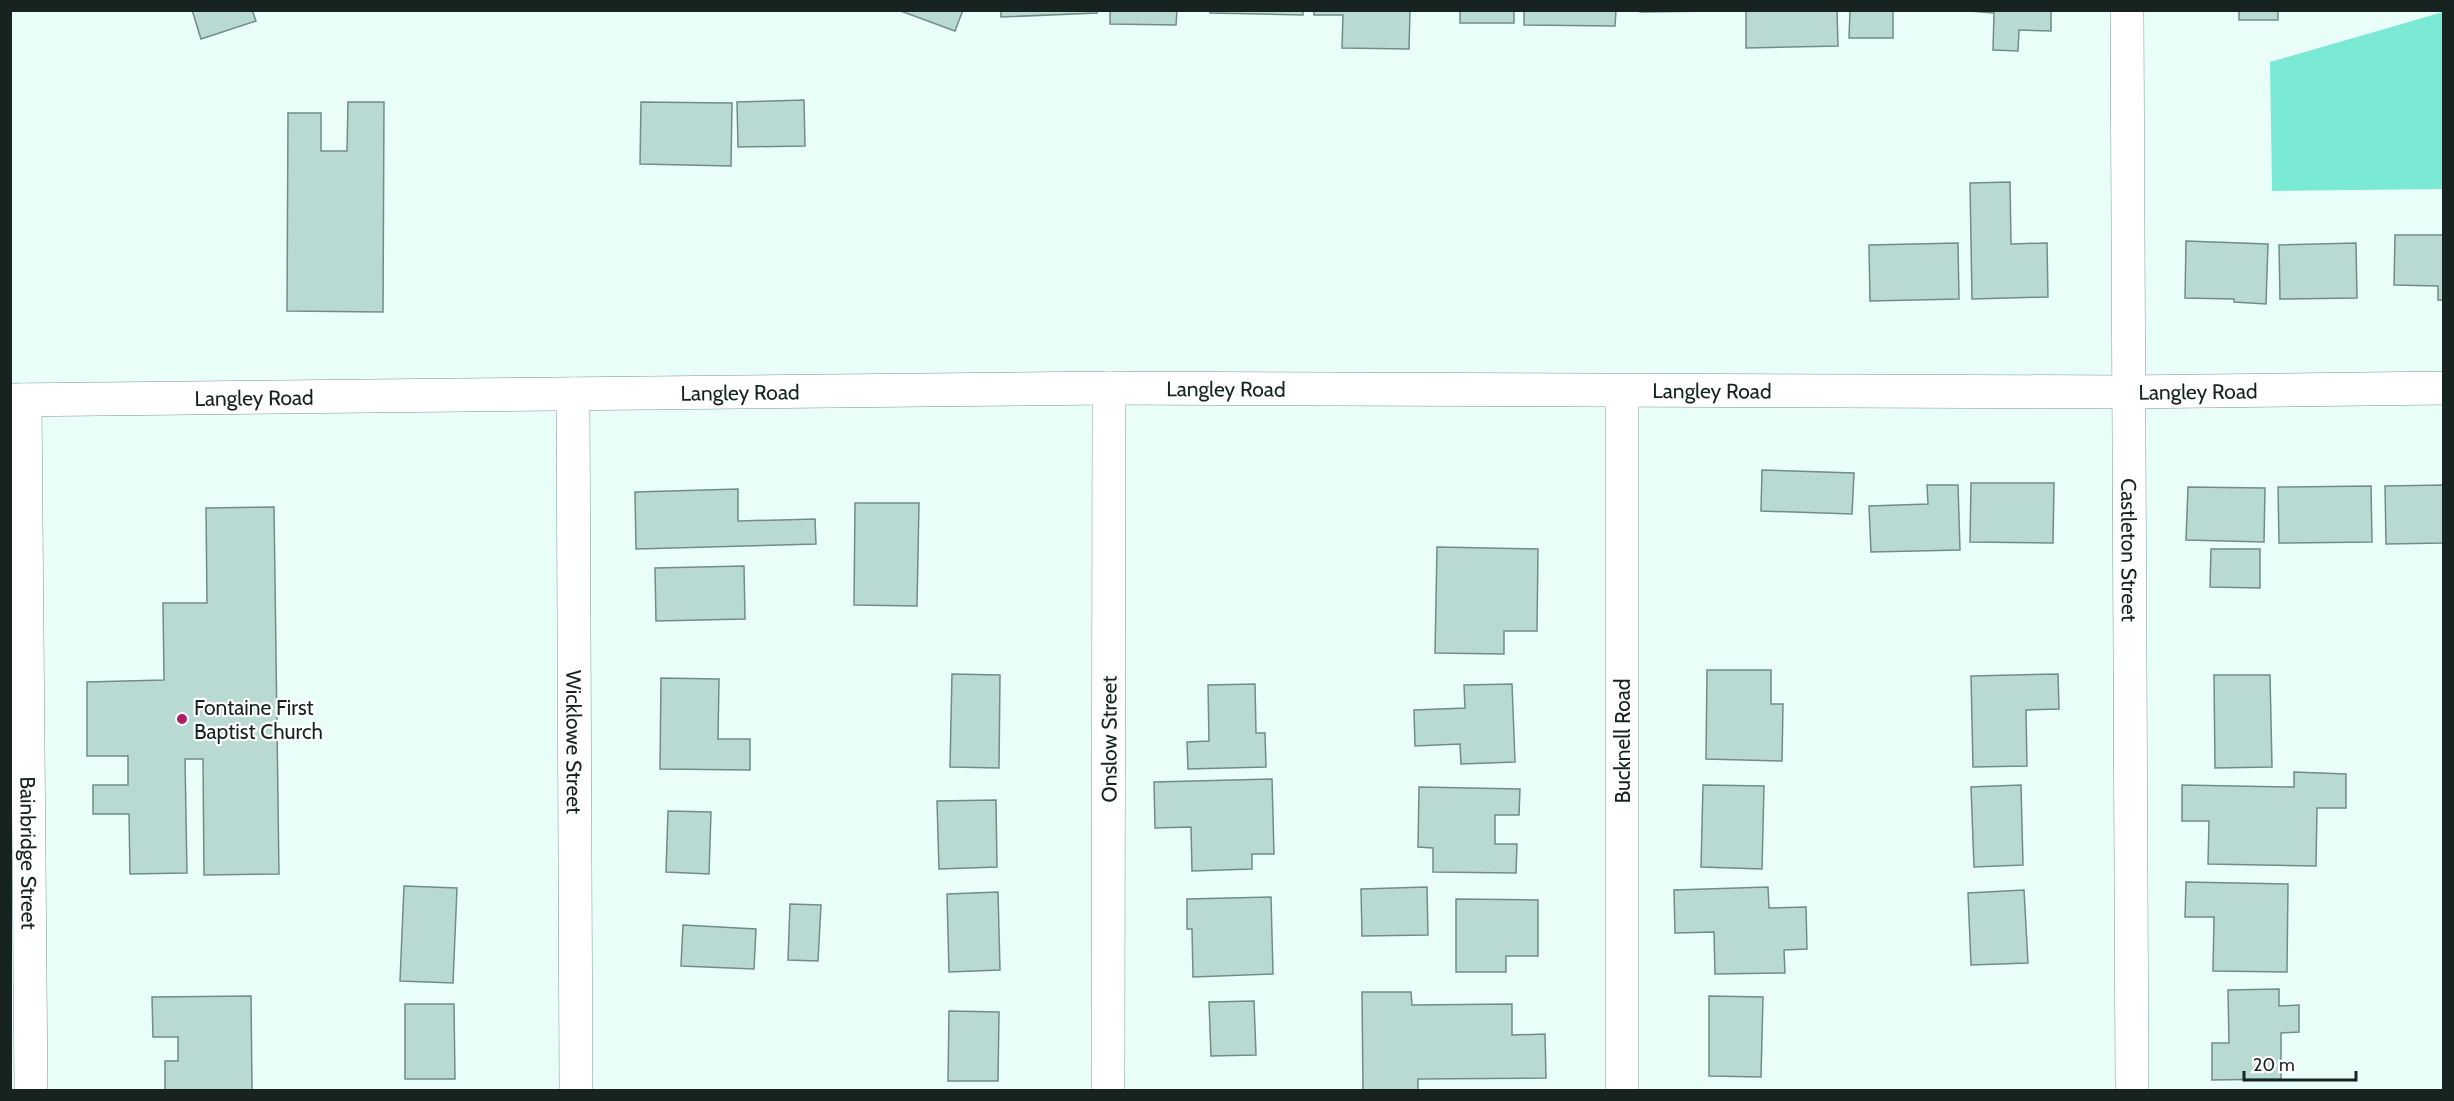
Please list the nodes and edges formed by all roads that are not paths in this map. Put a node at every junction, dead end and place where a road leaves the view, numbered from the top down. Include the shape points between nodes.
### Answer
1 (2127, 10) edge
2 (1109, 388) junction
3 (2444, 388) edge
4 (1622, 391) junction
5 (2128, 392) junction
6 (573, 394) junction
7 (18, 400) edge
8 (31, 1090) edge
9 (576, 1090) edge
10 (1108, 1090) edge
11 (1622, 1090) edge
12 (2132, 1090) edge

1 - 5 street, Castleton Street
2 - 4 street, Langley Road
2 - 6 street, Langley Road
2 - 10 street, Onslow Street
3 - 5 street, Langley Road
4 - 5 street, Langley Road
4 - 11 street, Bucknell Road
5 - 12 street, Castleton Street
6 - 7 street, Langley Road
6 - 9 street, Wicklowe Street
7 - 8 street, Bainbridge Street

